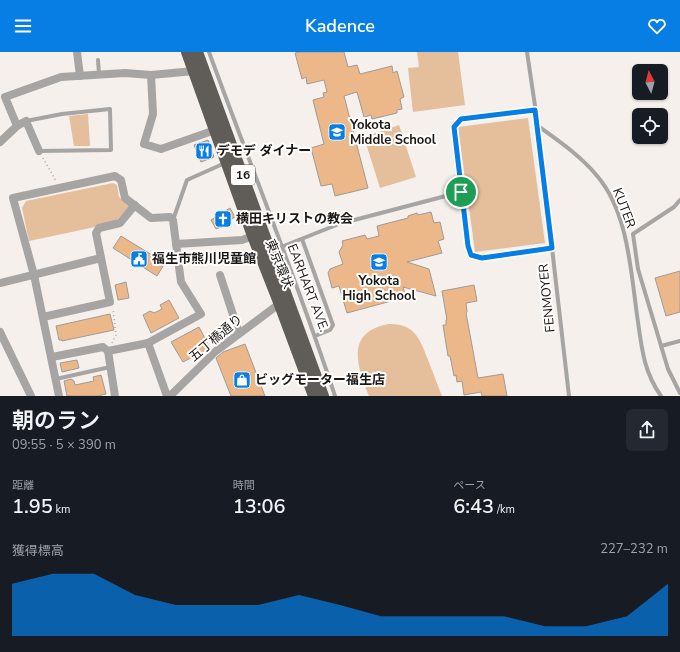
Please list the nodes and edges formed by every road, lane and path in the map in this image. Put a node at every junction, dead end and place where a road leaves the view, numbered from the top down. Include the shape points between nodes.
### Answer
1 (77, 52) edge
2 (187, 52) edge
3 (197, 52) edge
4 (209, 52) edge
5 (527, 52) edge
6 (98, 60) dead end
7 (194, 71) junction
8 (99, 74) junction
9 (151, 75) junction
10 (80, 76) junction
11 (535, 110) junction
12 (26, 121) junction
13 (17, 126) junction
14 (538, 126) junction
15 (215, 130) junction
16 (0, 142) edge
17 (39, 151) junction
18 (227, 162) junction
19 (59, 187) junction
20 (461, 192) junction
21 (680, 200) edge
22 (135, 205) junction
23 (173, 220) junction
24 (253, 236) junction
25 (302, 238) junction
26 (176, 244) junction
27 (281, 247) junction
28 (552, 248) junction
29 (101, 258) junction
30 (34, 275) junction
31 (220, 275) dead end
32 (0, 283) edge
33 (284, 300) junction
34 (110, 302) junction
35 (43, 317) junction
36 (0, 332) edge
37 (239, 333) junction
38 (316, 336) junction
39 (680, 341) edge
40 (148, 342) junction
41 (661, 346) junction
42 (108, 351) junction
43 (52, 357) junction
44 (111, 367) junction
45 (56, 378) junction
46 (680, 393) edge
47 (31, 396) edge
48 (59, 396) edge
49 (115, 396) edge
50 (169, 396) edge
51 (314, 396) edge
52 (324, 396) edge
53 (335, 396) edge
54 (568, 396) edge
55 (661, 396) edge

1 - 10 street
2 - 7 highway, 東京環状 / 16
3 - 33 highway, 東京環状 / 16
4 - 27 lane, EARHART AVE.
5 - 11 lane
6 - 8 lane
7 - 9 street
7 - 15 highway, 東京環状 / 16
8 - 9 street
8 - 10 street
9 - 15 street via 153,114 144,144 161,149
10 - 13 street via 61,77 5,97
11 - 14 lane
11 - 20 lane via 461,119 454,127
12 - 13 street
12 - 17 street
12 - 17 lane via 62,114 110,110 111,150
13 - 16 street
14 - 28 lane, FENMOYER
14 - 55 lane, KUTER via 583,160 610,194 626,242 645,366
15 - 18 highway, 東京環状 / 16
17 - 19 path
18 - 23 lane via 187,180
18 - 24 highway, 東京環状 / 16
19 - 22 street via 115,176 121,180 125,198
19 - 30 street via 13,198
20 - 25 lane via 339,224
20 - 28 lane via 471,255 482,258
21 - 41 lane via 674,207 633,234 638,270
22 - 23 street via 151,218 170,217
22 - 29 street via 120,223 99,228 96,233
23 - 26 street
24 - 26 street via 242,240
24 - 33 highway, 東京環状 / 16
25 - 27 lane
25 - 38 lane via 333,326
26 - 40 street via 181,282 201,314
27 - 38 lane, EARHART AVE.
28 - 54 lane, FENMOYER
29 - 30 street
29 - 34 street
30 - 32 street
30 - 35 street
31 - 37 street
33 - 37 street, 五丁橋通り
33 - 51 highway, 東京環状 / 16
33 - 52 highway, 東京環状 / 16
34 - 35 street
34 - 42 path via 116,335
35 - 43 street
36 - 47 street
37 - 50 street, 五丁橋通り via 216,351
38 - 53 lane, EARHART AVE.
39 - 41 lane
40 - 42 street
40 - 50 street
41 - 46 lane via 668,369
42 - 43 street via 103,347
42 - 44 street
43 - 45 street
44 - 45 lane
44 - 49 street
45 - 48 street

